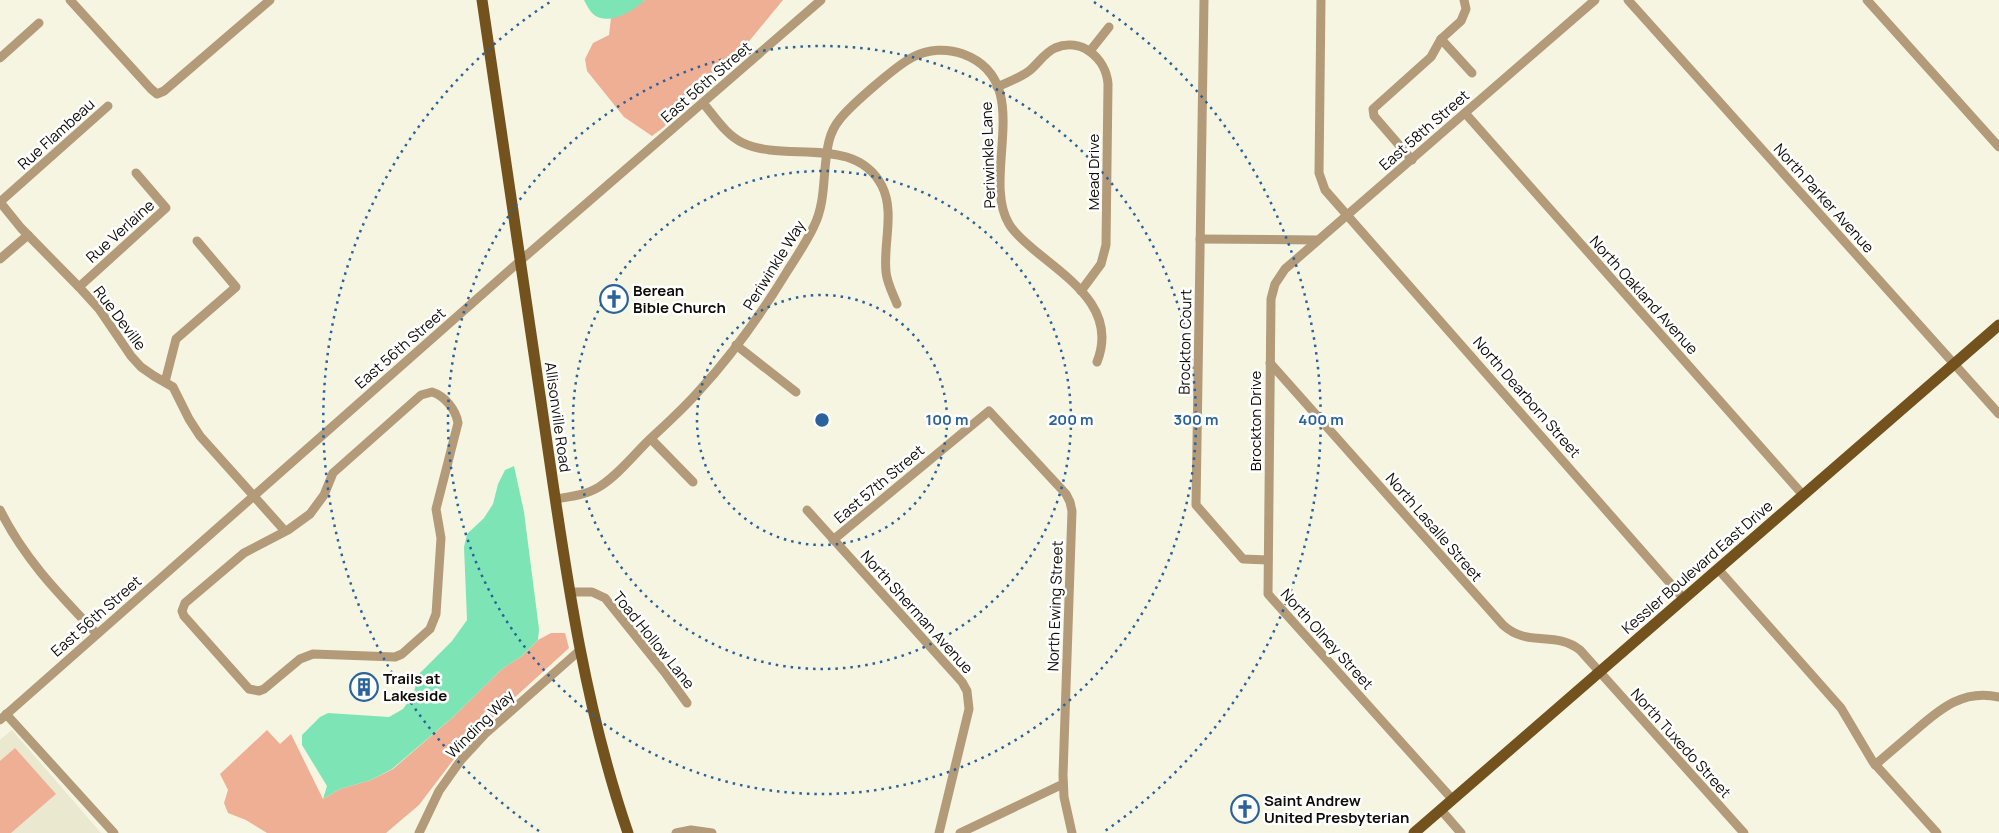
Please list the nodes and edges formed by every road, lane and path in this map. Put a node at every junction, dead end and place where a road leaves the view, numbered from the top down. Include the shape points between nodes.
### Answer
1 (70, 0) edge
2 (270, 0) edge
3 (482, 0) edge
4 (821, 0) edge
5 (1204, 0) edge
6 (1321, 0) edge
7 (1464, 0) edge
8 (1595, 0) edge
9 (1628, 0) edge
10 (1868, 0) edge
11 (39, 23) dead end
12 (1110, 27) dead end
13 (1441, 39) junction
14 (1090, 52) junction
15 (0, 58) edge
16 (1472, 73) dead end
17 (997, 87) junction
18 (703, 103) junction
19 (108, 106) dead end
20 (1465, 113) junction
21 (1999, 147) edge
22 (827, 154) junction
23 (1412, 160) junction
24 (136, 173) dead end
25 (0, 202) edge
26 (1347, 215) junction
27 (28, 235) junction
28 (1200, 239) junction
29 (1318, 240) junction
30 (197, 241) dead end
31 (0, 259) edge
32 (520, 261) junction
33 (1275, 284) joint
34 (79, 287) junction
35 (1081, 291) junction
36 (897, 304) dead end
37 (1999, 325) edge
38 (736, 345) junction
39 (1097, 362) dead end
40 (1270, 363) junction
41 (1954, 364) junction
42 (165, 382) junction
43 (796, 392) dead end
44 (989, 411) joint
45 (1999, 414) edge
46 (651, 439) junction
47 (693, 482) dead end
48 (1803, 494) junction
49 (254, 495) junction
50 (555, 500) junction
51 (0, 510) edge
52 (807, 510) dead end
53 (285, 531) junction
54 (833, 540) junction
55 (1268, 560) junction
56 (1718, 569) junction
57 (570, 592) junction
58 (1684, 598) junction
59 (97, 634) junction
60 (579, 651) junction
61 (1599, 672) junction
62 (1999, 697) edge
63 (687, 703) dead end
64 (3, 717) edge
65 (1875, 764) junction
66 (1063, 784) junction
67 (1453, 800) junction
68 (1441, 810) junction
69 (114, 833) edge
70 (419, 833) edge
71 (628, 833) edge
72 (676, 833) edge
73 (712, 833) edge
74 (939, 833) edge
75 (960, 833) edge
76 (1072, 833) edge
77 (1414, 833) edge
78 (1461, 833) edge
79 (1744, 833) edge
80 (1937, 833) edge

1 - 2 street via 157,94
3 - 32 main road, Allisonville Road
4 - 18 street, East 56th Street
5 - 28 street, Brockton Court
6 - 26 street via 1319,173 1325,190
7 - 13 street via 1463,18
8 - 20 street, East 58th Street
9 - 41 street, North Parker Avenue
10 - 21 street
11 - 15 street
12 - 14 street
13 - 16 street
13 - 23 street via 1430,57 1372,112
14 - 17 street via 1077,46 1061,46 1048,53 1027,73
14 - 35 street, Mead Drive via 1101,62 1107,80 1106,225 1104,257
17 - 22 street, Periwinkle Way via 985,69 966,55 951,51 919,54 903,62 841,117 831,134
17 - 35 street, Periwinkle Lane via 1003,110 1001,196 1005,217 1019,236
18 - 22 street via 727,132 744,143 760,148
18 - 32 street, East 56th Street
19 - 25 street, Rue Flambeau
20 - 23 street, East 58th Street
20 - 48 street, North Oakland Avenue
22 - 36 street via 848,157 862,164 874,174 882,188 888,210 886,274
22 - 38 street, Periwinkle Way via 821,207 814,228 763,311
23 - 26 street, East 58th Street
24 - 34 street, Rue Verlaine via 166,208
25 - 27 street, Rue Deville
26 - 29 street, East 58th Street
26 - 58 street, North Dearborn Street
27 - 31 street
27 - 34 street, Rue Deville
28 - 29 street
28 - 55 street, Brockton Court via 1196,505 1243,558
29 - 33 street, East 58th Street via 1285,269
30 - 42 street via 236,287 176,339
32 - 49 street, East 56th Street
32 - 50 main road, Allisonville Road
33 - 40 street, Brockton Drive via 1271,300
34 - 42 street, Rue Deville via 99,309 131,356 141,367
35 - 39 street, Periwinkle Lane via 1095,309 1102,328 1102,348
37 - 41 main road, Kessler Boulevard East Drive
38 - 43 street
38 - 46 street, Periwinkle Way via 697,393
40 - 55 street, Brockton Drive
40 - 61 street, North Lasalle Street via 1503,625 1526,638 1560,640 1571,644
41 - 45 street, North Parker Avenue
41 - 48 main road, Kessler Boulevard East Drive
42 - 49 street, Rue Deville via 173,387 200,436
44 - 54 street, East 57th Street
44 - 66 street, North Ewing Street via 1065,493 1071,506
46 - 47 street
46 - 50 street, Periwinkle Way via 598,488
48 - 56 main road, Kessler Boulevard East Drive
49 - 53 street, Rue Deville
49 - 59 street, East 56th Street
50 - 57 main road, Allisonville Road
51 - 59 street via 28,559
52 - 54 street, North Sherman Avenue
53 - 53 street via 315,508 333,473 421,395 437,394 457,415 458,427 436,509 441,538 436,614 430,628 402,654 394,657 308,655 264,689 251,690 245,686 182,611 185,603 244,553
54 - 74 street, North Sherman Avenue via 967,691 969,709
55 - 67 street, North Olney Street via 1268,594
56 - 58 main road, Kessler Boulevard East Drive
56 - 65 street via 1841,708
57 - 60 main road, Allisonville Road
57 - 63 street, Toad Hollow Lane via 592,592 605,598
58 - 61 main road, Kessler Boulevard East Drive
59 - 64 street, East 56th Street
60 - 70 street, Winding Way via 485,734 461,760 439,791
60 - 71 main road, Allisonville Road via 601,747
61 - 67 main road, Kessler Boulevard East Drive
61 - 79 street, North Tuxedo Street
62 - 65 street via 1974,695 1952,702
64 - 69 street
65 - 80 street
66 - 75 street
66 - 76 street, North Ewing Street
67 - 68 main road, Kessler Boulevard East Drive
68 - 77 main road, Kessler Boulevard East Drive
68 - 78 street
72 - 73 street via 691,830

